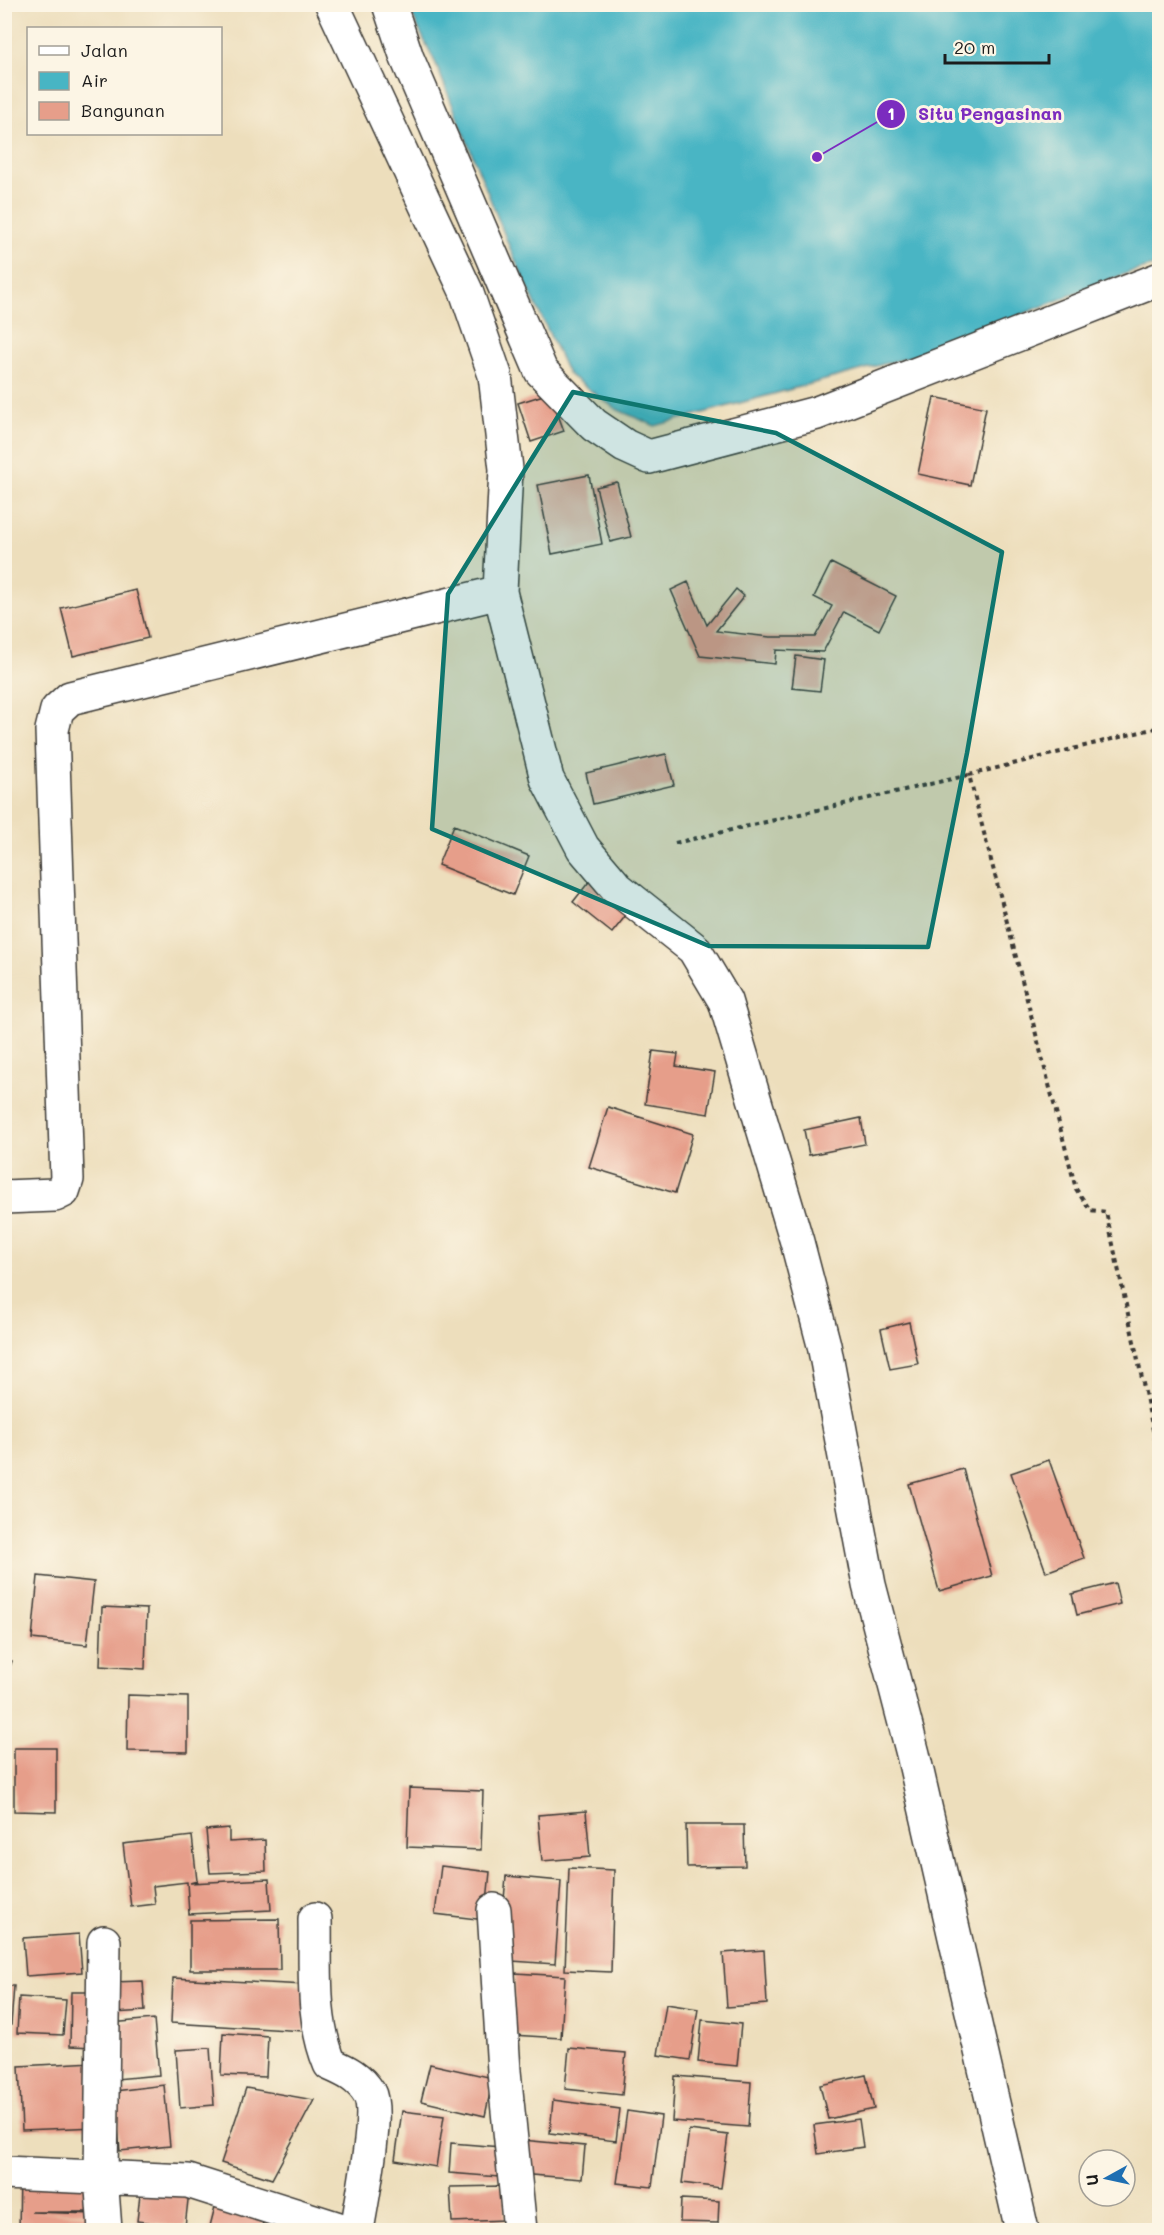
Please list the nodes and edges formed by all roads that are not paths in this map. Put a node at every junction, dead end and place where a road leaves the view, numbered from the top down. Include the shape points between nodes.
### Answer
1 (332, 4) edge
2 (389, 4) edge
3 (1160, 279) edge
4 (500, 592) junction
5 (4, 1197) edge
6 (494, 1910) dead end
7 (315, 1919) dead end
8 (104, 1942) dead end
9 (4, 2173) edge
10 (101, 2176) junction
11 (105, 2230) edge
12 (342, 2230) edge
13 (357, 2230) edge
14 (520, 2230) edge
15 (1022, 2230) edge

1 - 4 street via 466,291 495,375 506,469
2 - 3 street via 407,58 541,371 594,425 625,447 649,457 817,413
4 - 5 street via 70,698 57,710 52,730 67,1179 63,1191 55,1195
4 - 15 street via 547,779 583,848 617,888 694,949 725,1001 824,1345 869,1585 913,1754
6 - 14 street via 504,2071
7 - 13 street via 321,2042 330,2064 356,2076 371,2096 373,2119
8 - 10 street
9 - 10 street
10 - 11 street
10 - 12 street via 188,2181

